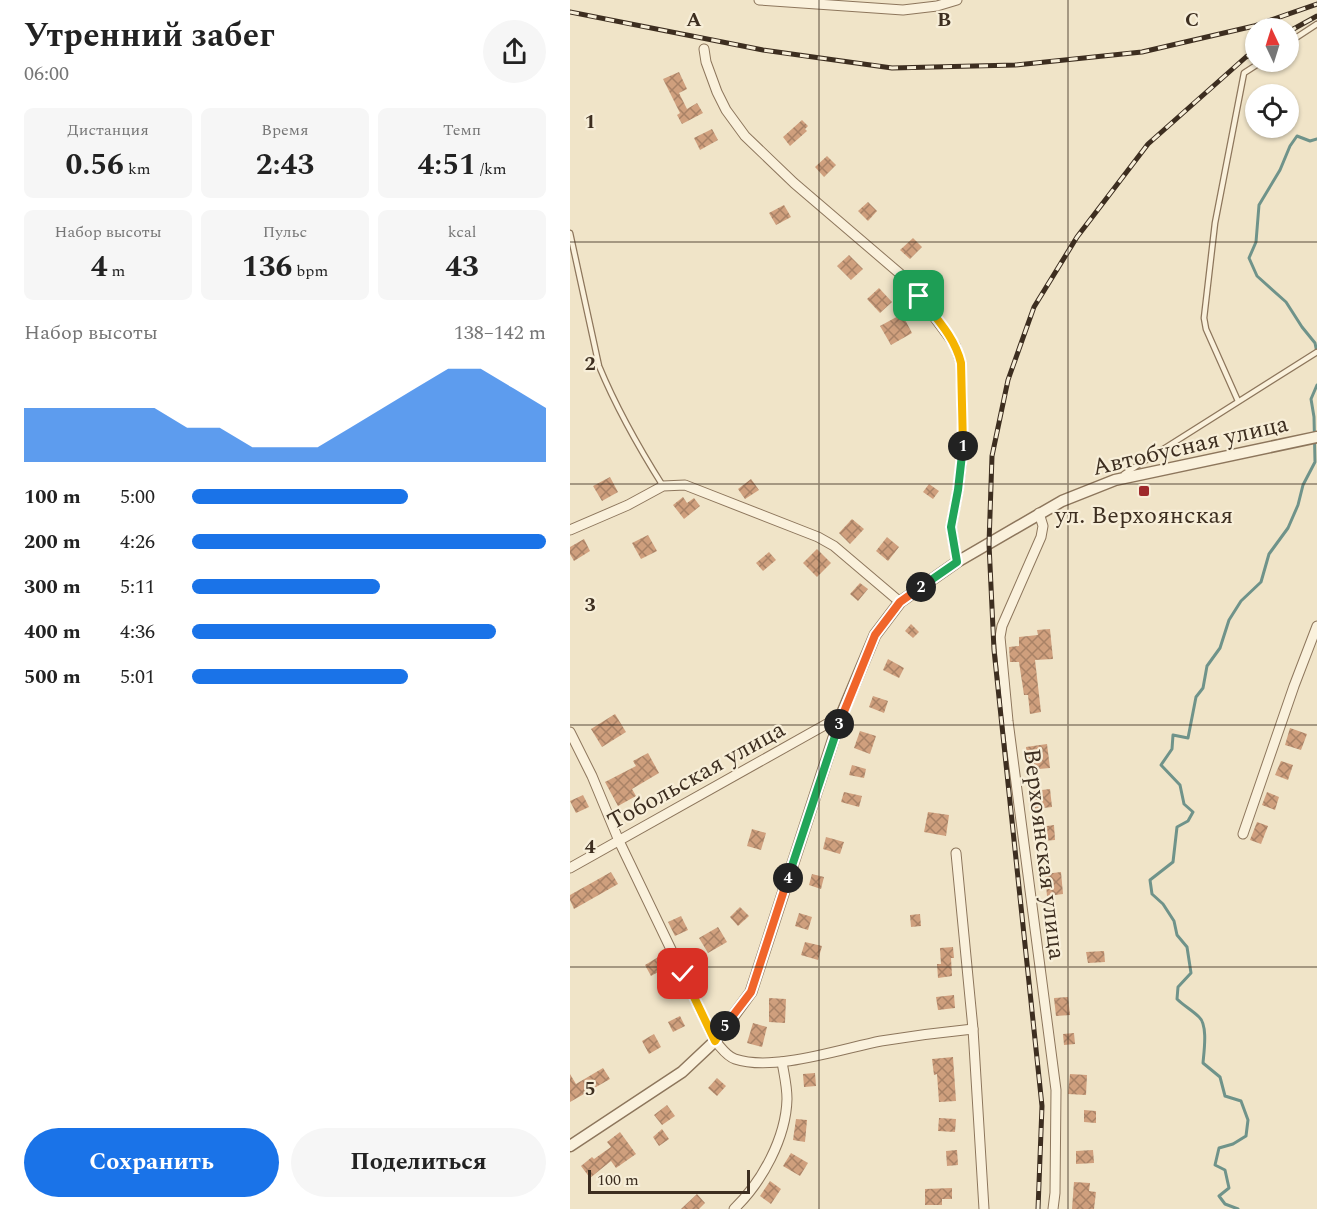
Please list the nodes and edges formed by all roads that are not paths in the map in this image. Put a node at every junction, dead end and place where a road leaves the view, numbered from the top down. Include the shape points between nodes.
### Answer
1 (759, 0) edge
2 (957, 0) edge
3 (1317, 24) edge
4 (1299, 36) edge
5 (704, 49) dead end
6 (1246, 72) edge
7 (570, 233) edge
8 (1317, 352) edge
9 (1238, 401) junction
10 (1317, 437) edge
11 (1115, 480) junction
12 (663, 486) junction
13 (1039, 513) junction
14 (570, 530) edge
15 (957, 562) junction
16 (900, 602) junction
17 (1317, 626) edge
18 (841, 716) junction
19 (570, 732) edge
20 (1243, 834) dead end
21 (619, 841) junction
22 (956, 853) dead end
23 (570, 868) edge
24 (973, 1029) junction
25 (715, 1041) junction
26 (782, 1062) junction
27 (570, 1146) edge
28 (734, 1209) edge
29 (984, 1209) edge
30 (1053, 1209) edge

1 - 2 street via 903,10
3 - 4 lane
5 - 15 street via 717,92 745,136 904,279 955,345 961,363 963,449 951,527
6 - 9 lane via 1215,223 1204,318
7 - 12 lane via 599,366
8 - 9 lane
9 - 11 lane
10 - 11 street, Автобусная улица
11 - 13 street, Автобусная улица
12 - 14 street
12 - 16 street via 684,485 818,537
13 - 15 street, Автобусная улица
13 - 30 street, Верхоянская улица via 1041,537 1000,638 1056,1090
15 - 16 street, Автобусная улица
16 - 18 street, Автобусная улица via 875,635
17 - 20 street
18 - 21 street, Тобольская улица
18 - 25 street, Автобусная улица via 751,992
19 - 21 street
21 - 23 street, Тобольская улица
21 - 25 street
22 - 24 street
24 - 26 street via 883,1041
24 - 29 street
25 - 26 street via 734,1059
25 - 27 street, Автобусная улица via 682,1072
26 - 28 street via 787,1101 779,1136 765,1168

